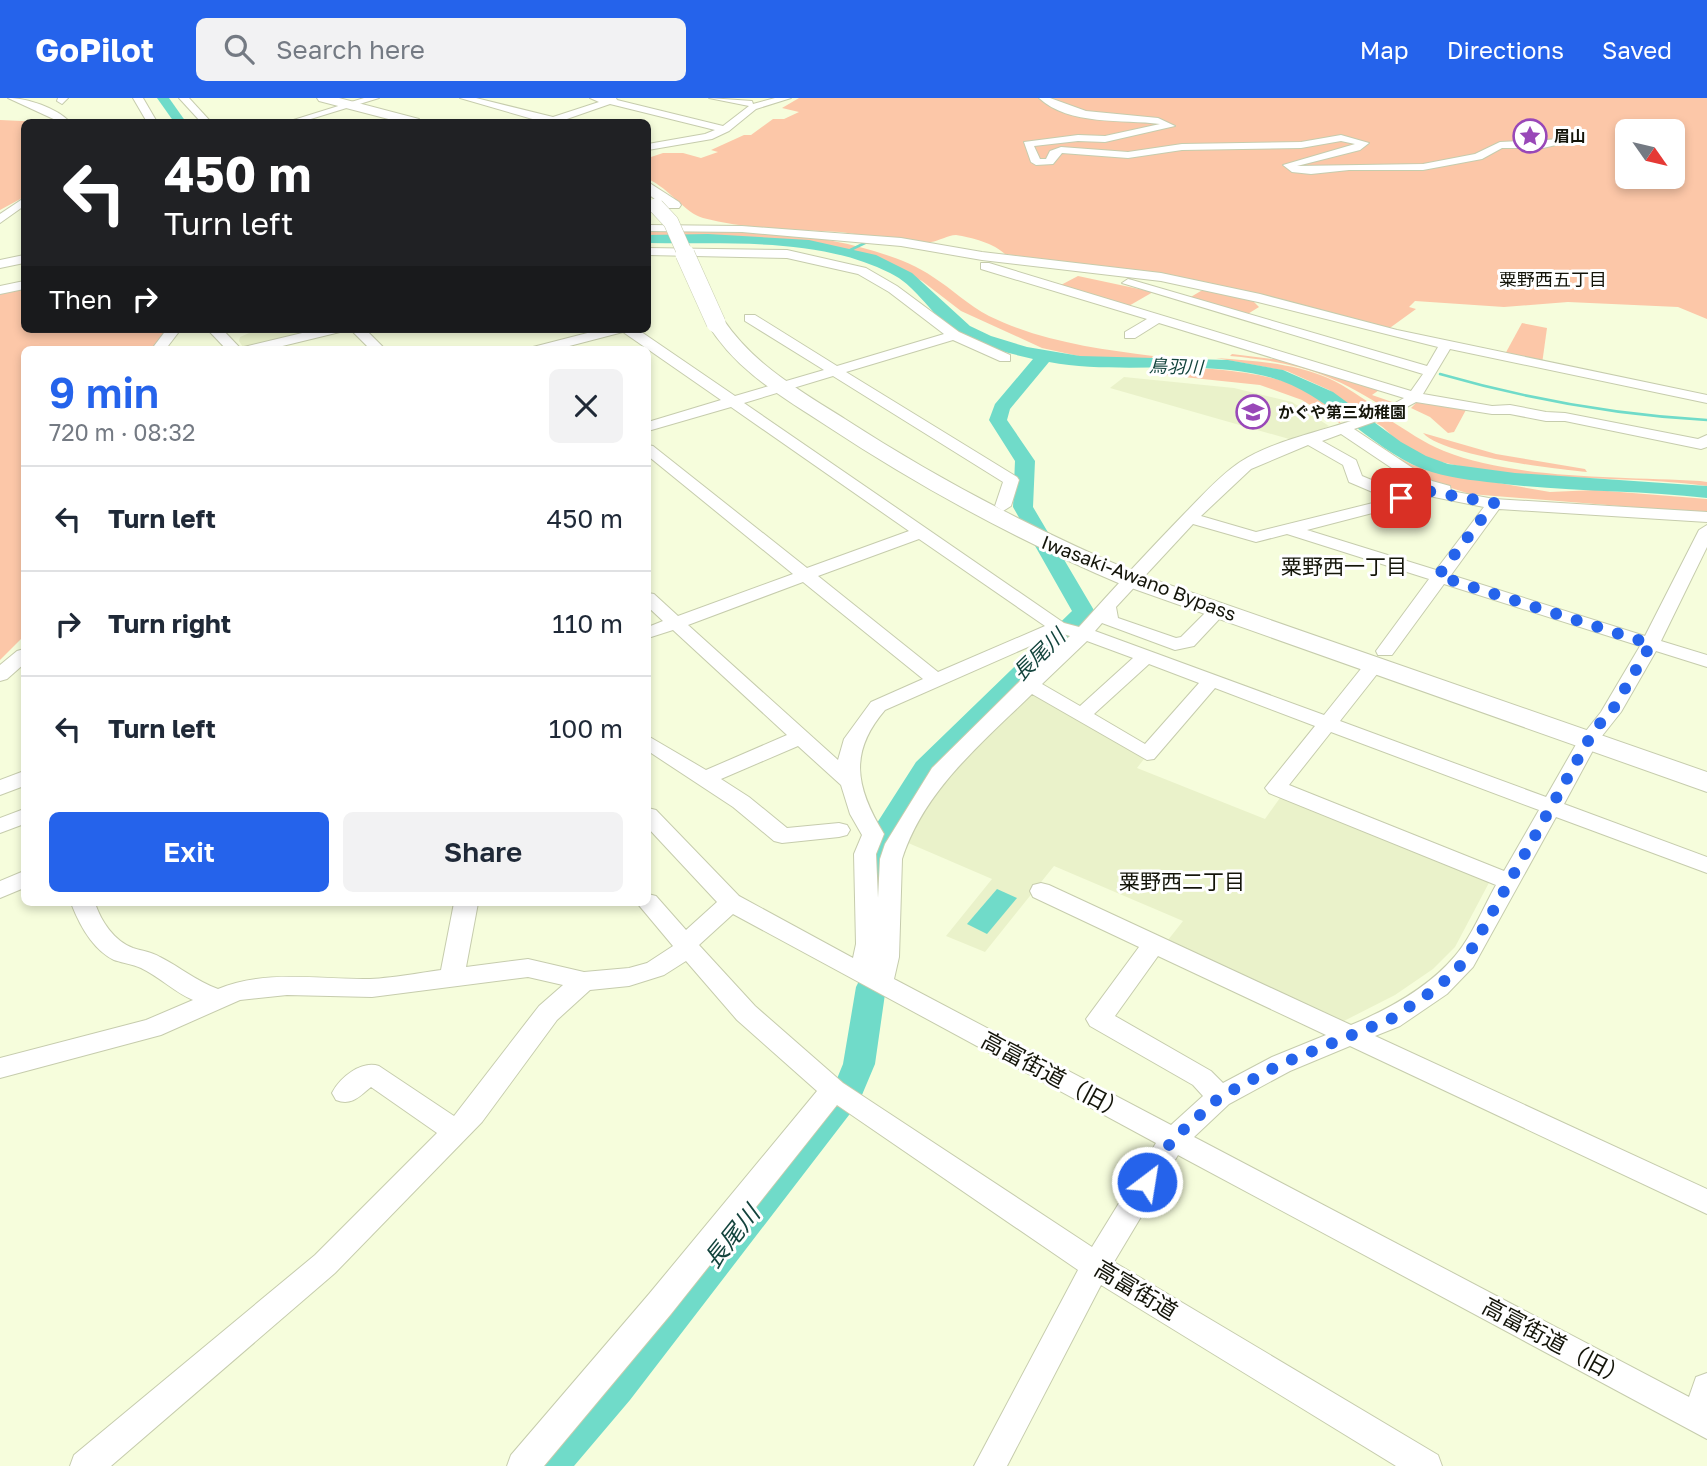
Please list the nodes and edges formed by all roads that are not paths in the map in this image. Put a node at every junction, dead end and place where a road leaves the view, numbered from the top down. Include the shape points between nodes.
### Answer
1 (13, 98) edge
2 (138, 98) edge
3 (324, 98) edge
4 (374, 98) edge
5 (465, 98) edge
6 (595, 98) edge
7 (714, 98) edge
8 (762, 98) edge
9 (786, 98) edge
10 (1044, 98) edge
11 (200, 99) edge
12 (185, 100) edge
13 (615, 100) edge
14 (349, 102) edge
15 (751, 105) junction
16 (61, 119) edge
17 (150, 119) edge
18 (203, 119) edge
19 (301, 119) edge
20 (404, 119) edge
21 (416, 119) edge
22 (542, 119) edge
23 (561, 119) edge
24 (725, 129) junction
25 (1564, 142) dead end
26 (651, 146) edge
27 (21, 203) edge
28 (656, 204) edge
29 (0, 220) edge
30 (651, 228) edge
31 (742, 229) junction
32 (947, 250) junction
33 (651, 251) edge
34 (21, 260) edge
35 (1056, 263) junction
36 (0, 264) edge
37 (21, 272) edge
38 (1083, 274) junction
39 (0, 276) edge
40 (21, 286) edge
41 (1057, 287) junction
42 (0, 290) edge
43 (1158, 318) junction
44 (732, 321) junction
45 (319, 333) edge
46 (361, 333) edge
47 (604, 333) edge
48 (634, 333) edge
49 (954, 335) junction
50 (1130, 335) dead end
51 (1446, 345) junction
52 (265, 346) edge
53 (375, 346) edge
54 (553, 346) edge
55 (1005, 358) dead end
56 (834, 372) junction
57 (1432, 372) junction
58 (787, 385) junction
59 (1414, 397) junction
60 (1707, 399) edge
61 (734, 401) junction
62 (651, 426) edge
63 (1343, 428) junction
64 (1310, 440) junction
65 (1707, 440) edge
66 (651, 451) edge
67 (1405, 500) junction
68 (1494, 503) junction
69 (1561, 507) junction
70 (1011, 515) junction
71 (1707, 517) edge
72 (1191, 518) junction
73 (1288, 529) junction
74 (1707, 530) edge
75 (922, 532) junction
76 (1136, 574) junction
77 (805, 575) junction
78 (1438, 576) junction
79 (651, 601) edge
80 (1107, 607) junction
81 (1218, 610) junction
82 (674, 623) junction
83 (1058, 627) junction
84 (651, 632) edge
85 (1089, 635) junction
86 (1651, 644) junction
87 (1146, 656) junction
88 (1380, 657) junction
89 (21, 658) edge
90 (1707, 661) edge
91 (0, 675) edge
92 (936, 680) junction
93 (1211, 681) junction
94 (1033, 686) junction
95 (1082, 715) junction
96 (1327, 724) junction
97 (1593, 733) junction
98 (800, 737) junction
99 (651, 744) edge
100 (1707, 763) edge
101 (706, 778) junction
102 (21, 779) edge
103 (849, 782) junction
104 (1707, 782) edge
105 (0, 788) edge
106 (1551, 807) junction
107 (21, 817) edge
108 (651, 818) edge
109 (0, 826) edge
110 (838, 830) dead end
111 (884, 839) junction
112 (1707, 865) edge
113 (21, 880) edge
114 (1511, 882) junction
115 (0, 890) edge
116 (1041, 891) dead end
117 (732, 902) junction
118 (84, 906) edge
119 (465, 906) edge
120 (651, 906) edge
121 (1154, 944) junction
122 (685, 946) junction
123 (452, 978) junction
124 (872, 978) junction
125 (584, 981) junction
126 (216, 998) junction
127 (1353, 1037) junction
128 (0, 1068) edge
129 (345, 1093) dead end
130 (844, 1096) junction
131 (1220, 1097) junction
132 (456, 1132) junction
133 (1172, 1140) junction
134 (1707, 1202) edge
135 (1096, 1266) junction
136 (1707, 1388) edge
137 (1703, 1420) edge
138 (86, 1466) edge
139 (523, 1466) edge
140 (990, 1466) edge
141 (1426, 1466) edge

1 - 16 street
2 - 17 street
3 - 14 highway
4 - 14 street
5 - 22 street
6 - 13 street
7 - 15 street
8 - 15 street
9 - 15 street
10 - 25 street via 1059,107 1170,126 1105,139 1028,144 1040,163 1049,162 1060,150 1128,155 1182,147 1301,145 1341,138 1364,143 1288,165 1303,171 1401,169 1478,157 1500,145
11 - 12 street
12 - 18 street
13 - 23 street
13 - 24 street
14 - 19 street
14 - 20 highway
14 - 21 highway
15 - 24 street
24 - 26 street via 700,139
27 - 29 street
28 - 31 street
28 - 44 highway, Iwasaki-Awano Bypass, bridge
30 - 31 street
31 - 32 street
32 - 35 street
32 - 41 street
33 - 49 street via 787,254 862,271
34 - 36 street
35 - 38 street
35 - 51 street via 1211,287
37 - 39 street
38 - 41 street
38 - 57 street
40 - 42 street
41 - 43 street
43 - 50 street
43 - 59 street
44 - 56 street
44 - 58 highway, Iwasaki-Awano Bypass via 724,339 752,369
45 - 52 street
46 - 53 street
47 - 54 street
48 - 61 street
49 - 55 street
49 - 56 street
51 - 57 street
51 - 60 street
56 - 58 street
56 - 70 street via 1011,480
57 - 59 street
58 - 61 street
58 - 70 highway, Iwasaki-Awano Bypass via 894,462
59 - 63 street
59 - 65 street via 1550,419 1565,417 1701,444
61 - 62 street
61 - 75 street
63 - 64 street
63 - 69 street via 1426,484 1468,496
64 - 67 street via 1350,463 1355,479
64 - 72 street via 1245,466
66 - 77 street
67 - 68 street via 1427,491
67 - 73 street
68 - 69 street
68 - 78 street
69 - 71 street
70 - 76 highway, Iwasaki-Awano Bypass
72 - 73 street via 1256,537
72 - 76 street
73 - 78 street
74 - 86 street
75 - 77 street
75 - 83 street
76 - 80 street
76 - 81 highway, Iwasaki-Awano Bypass
76 - 88 highway, Iwasaki-Awano Bypass
77 - 82 street
77 - 92 street
78 - 86 street
78 - 88 street
79 - 82 street
80 - 81 street via 1110,621 1175,644 1187,642
80 - 85 street
81 - 88 highway, Iwasaki-Awano Bypass
82 - 84 street
82 - 98 street
83 - 85 street
83 - 92 street
85 - 87 street
85 - 94 street
86 - 90 street
86 - 97 street via 1609,716
87 - 93 street
87 - 95 street
88 - 96 street
88 - 97 highway, Iwasaki-Awano Bypass
89 - 91 street
92 - 103 street via 878,706 864,721 851,743
93 - 95 street via 1147,754
93 - 96 street
94 - 95 street
94 - 111 street via 939,773
96 - 106 street
96 - 114 street via 1276,788
97 - 100 highway, Iwasaki-Awano Bypass
97 - 104 highway, Iwasaki-Awano Bypass
97 - 106 street
98 - 101 street
98 - 103 street
99 - 101 street
101 - 110 street via 782,836
102 - 105 street
103 - 111 street via 864,824
106 - 112 street
106 - 114 street
107 - 109 street
108 - 117 street, 高富街道（旧）
111 - 124 street via 891,859 877,876 887,957
113 - 115 street
114 - 127 street via 1465,961 1437,988 1391,1019
116 - 121 street
117 - 122 street
117 - 124 street, 高富街道（旧）
118 - 126 street via 106,942 121,953 149,962 191,989
119 - 123 street
120 - 122 street, 高富街道
121 - 127 street
121 - 131 street via 1099,1019 1202,1078
122 - 125 street via 655,969 629,977
122 - 130 street, 高富街道 via 746,1013
123 - 125 street via 528,968
123 - 126 street via 372,988 287,986
124 - 133 street, 高富街道（旧）
125 - 132 street via 548,1013
126 - 128 street via 152,1028
127 - 131 street via 1281,1064
127 - 134 street
129 - 132 street via 370,1073
130 - 135 street, 高富街道
130 - 139 street via 773,1162
131 - 133 street
132 - 138 street via 325,1264
133 - 135 street
133 - 137 street, 高富街道（旧）
135 - 140 street
135 - 141 street, 高富街道
136 - 137 street

